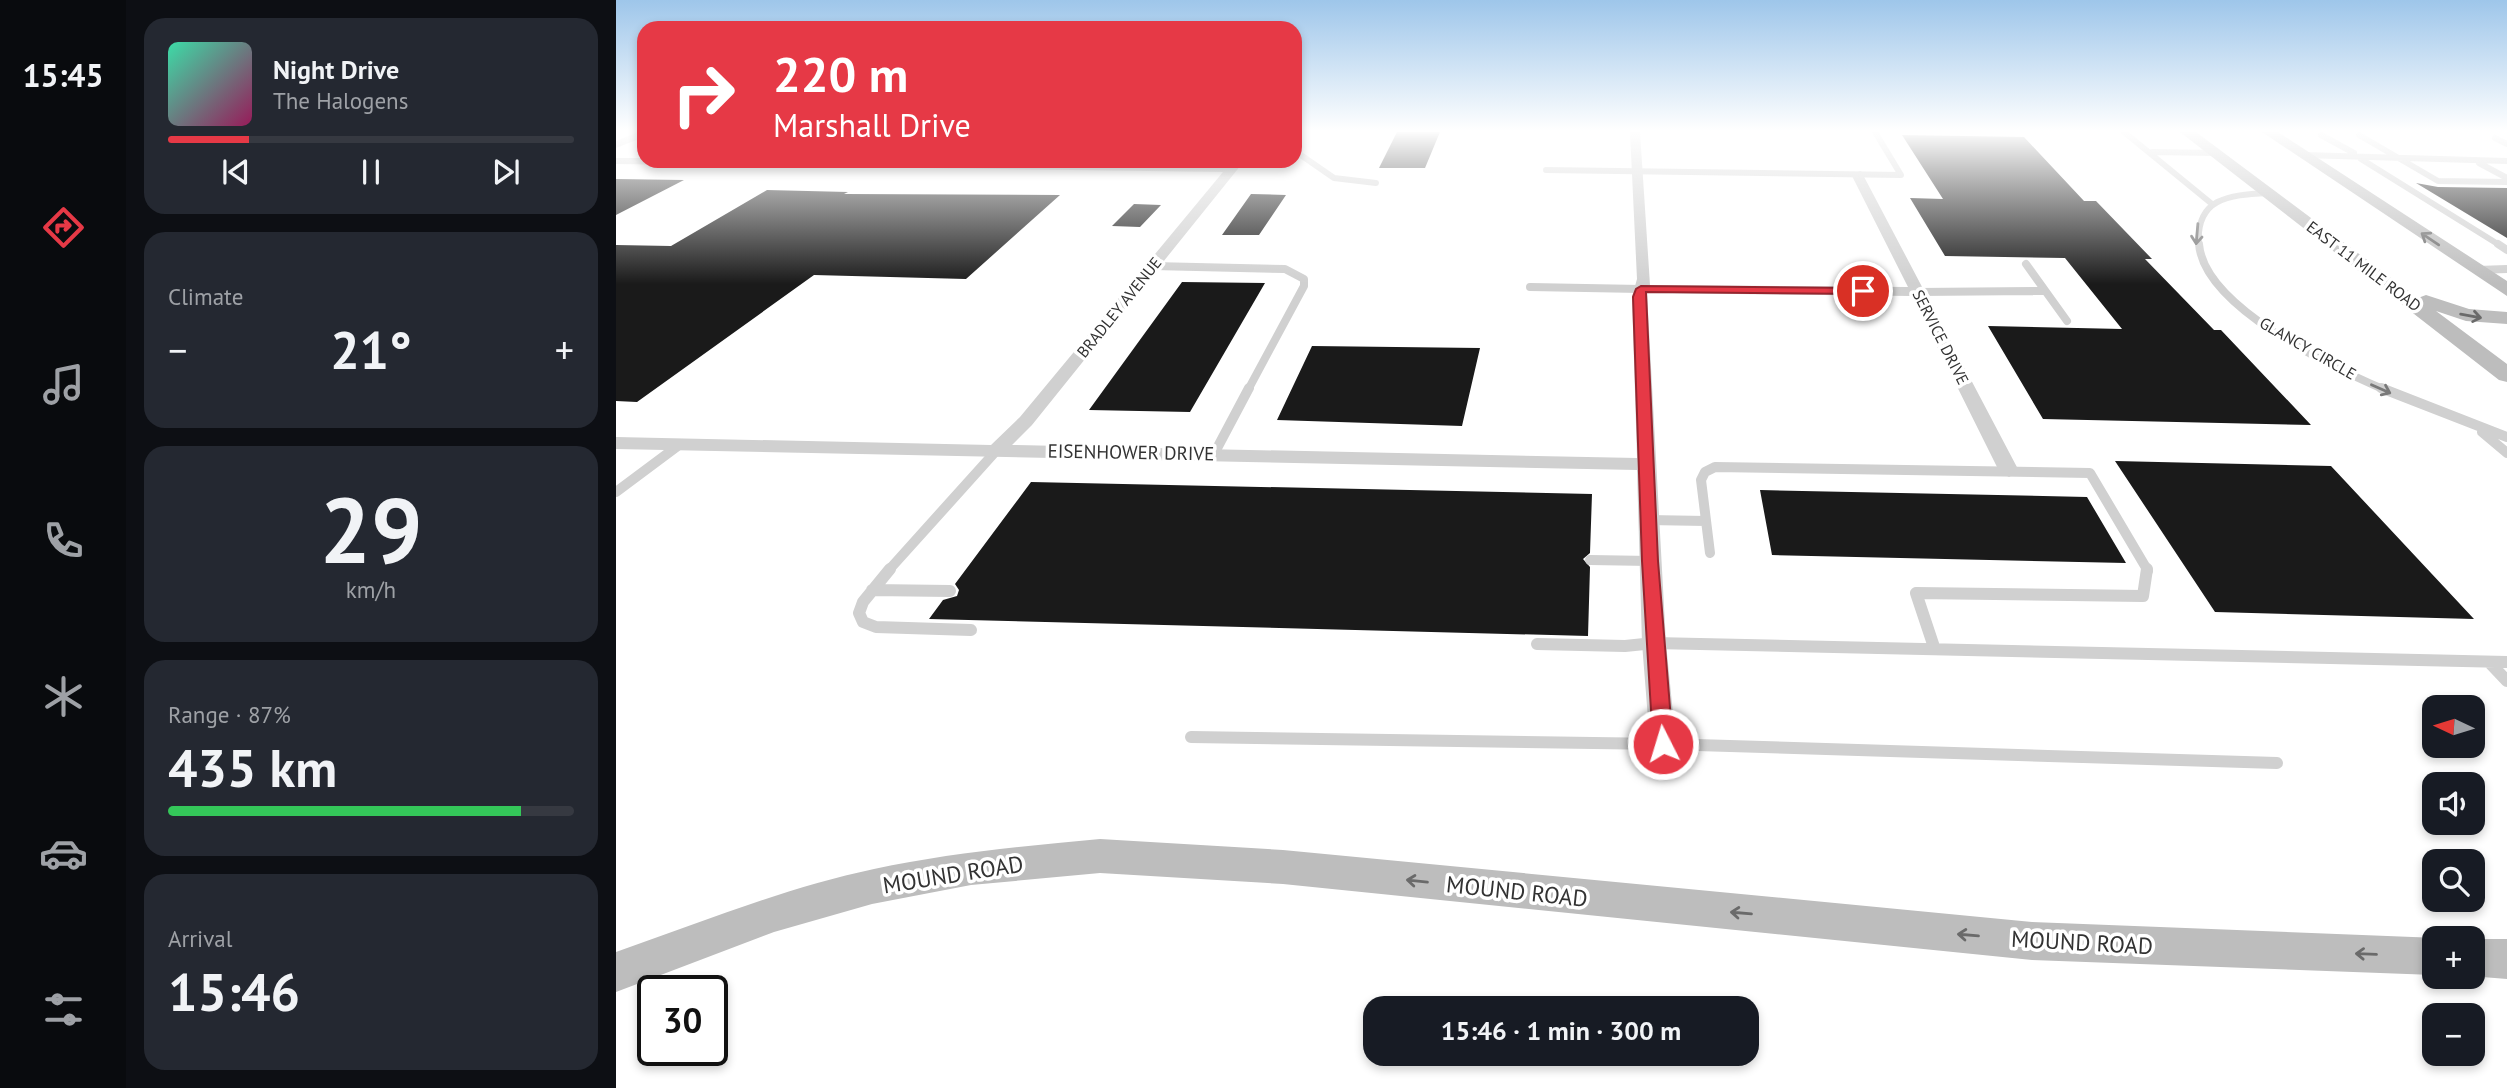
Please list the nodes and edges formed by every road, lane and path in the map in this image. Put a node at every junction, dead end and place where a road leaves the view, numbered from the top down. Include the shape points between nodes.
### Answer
1 (1221, 183) edge
2 (1373, 183) edge
3 (1376, 183) dead end
4 (1638, 183) edge
5 (1862, 183) edge
6 (2188, 183) edge
7 (2255, 183) edge
8 (2345, 183) edge
9 (2400, 183) edge
10 (2268, 193) junction
11 (2212, 204) junction
12 (2507, 250) edge
13 (2026, 264) dead end
14 (1153, 266) junction
15 (2507, 269) edge
16 (2477, 270) junction
17 (1530, 287) dead end
18 (1641, 289) junction
19 (2507, 290) edge
20 (2045, 291) junction
21 (1918, 292) junction
22 (2507, 318) edge
23 (2067, 321) dead end
24 (2507, 375) edge
25 (2476, 427) junction
26 (2507, 437) edge
27 (616, 443) edge
28 (679, 445) junction
29 (996, 451) junction
30 (2507, 453) edge
31 (1214, 454) junction
32 (1646, 464) junction
33 (2010, 471) junction
34 (616, 492) edge
35 (1648, 520) junction
36 (1706, 521) junction
37 (1710, 553) dead end
38 (1590, 560) dead end
39 (1650, 561) junction
40 (872, 590) junction
41 (950, 592) dead end
42 (971, 630) dead end
43 (1654, 643) junction
44 (1537, 644) dead end
45 (1934, 648) junction
46 (2489, 662) junction
47 (2507, 662) edge
48 (2507, 681) edge
49 (1191, 737) dead end
50 (1663, 744) junction
51 (2277, 763) dead end
52 (2422, 956) edge
53 (2485, 958) edge
54 (2507, 959) edge
55 (616, 972) edge

1 - 14 street, BRADLEY AVENUE
2 - 3 lane
4 - 18 street
5 - 21 street, SERVICE DRIVE
6 - 11 lane
7 - 10 main road, EAST 11 MILE ROAD
16 -> 8 main road
9 - 12 lane
10 - 11 lane via 2237,195
10 -> 22 main road via 2306,213 2421,299 2466,315
10 - 24 main road, EAST 11 MILE ROAD
11 -> 25 lane, GLANCY CIRCLE via 2199,220 2195,243 2207,272 2233,301 2314,355 2402,398
13 - 20 lane
14 - 29 street, BRADLEY AVENUE
14 - 31 lane via 1285,269 1304,279
15 - 16 lane
16 - 19 main road
17 - 18 lane
18 - 21 street
18 - 32 street
20 - 21 lane
20 - 23 lane
21 - 33 street, SERVICE DRIVE
25 - 26 lane, GLANCY CIRCLE
25 - 30 lane
27 - 28 street, EISENHOWER DRIVE
28 - 29 street, EISENHOWER DRIVE
28 - 34 lane
29 - 31 street, EISENHOWER DRIVE
29 - 40 lane
31 - 32 street, EISENHOWER DRIVE
32 - 35 street
33 - 36 lane via 1721,466 1702,476
33 - 45 lane via 2090,473 2148,571 2143,596 1916,593
35 - 36 lane
35 - 39 street
36 - 37 lane
38 - 39 lane
39 - 43 street
40 - 41 lane
40 - 42 lane via 859,613 868,626
43 - 44 lane
43 - 45 lane
43 - 50 street
45 - 46 lane
46 - 47 lane
46 - 48 lane
49 - 50 lane
50 - 51 lane
52 -> 55 main road, MOUND ROAD via 2032,941 1283,867 1100,856 971,868 873,887 774,914
53 - 54 main road

